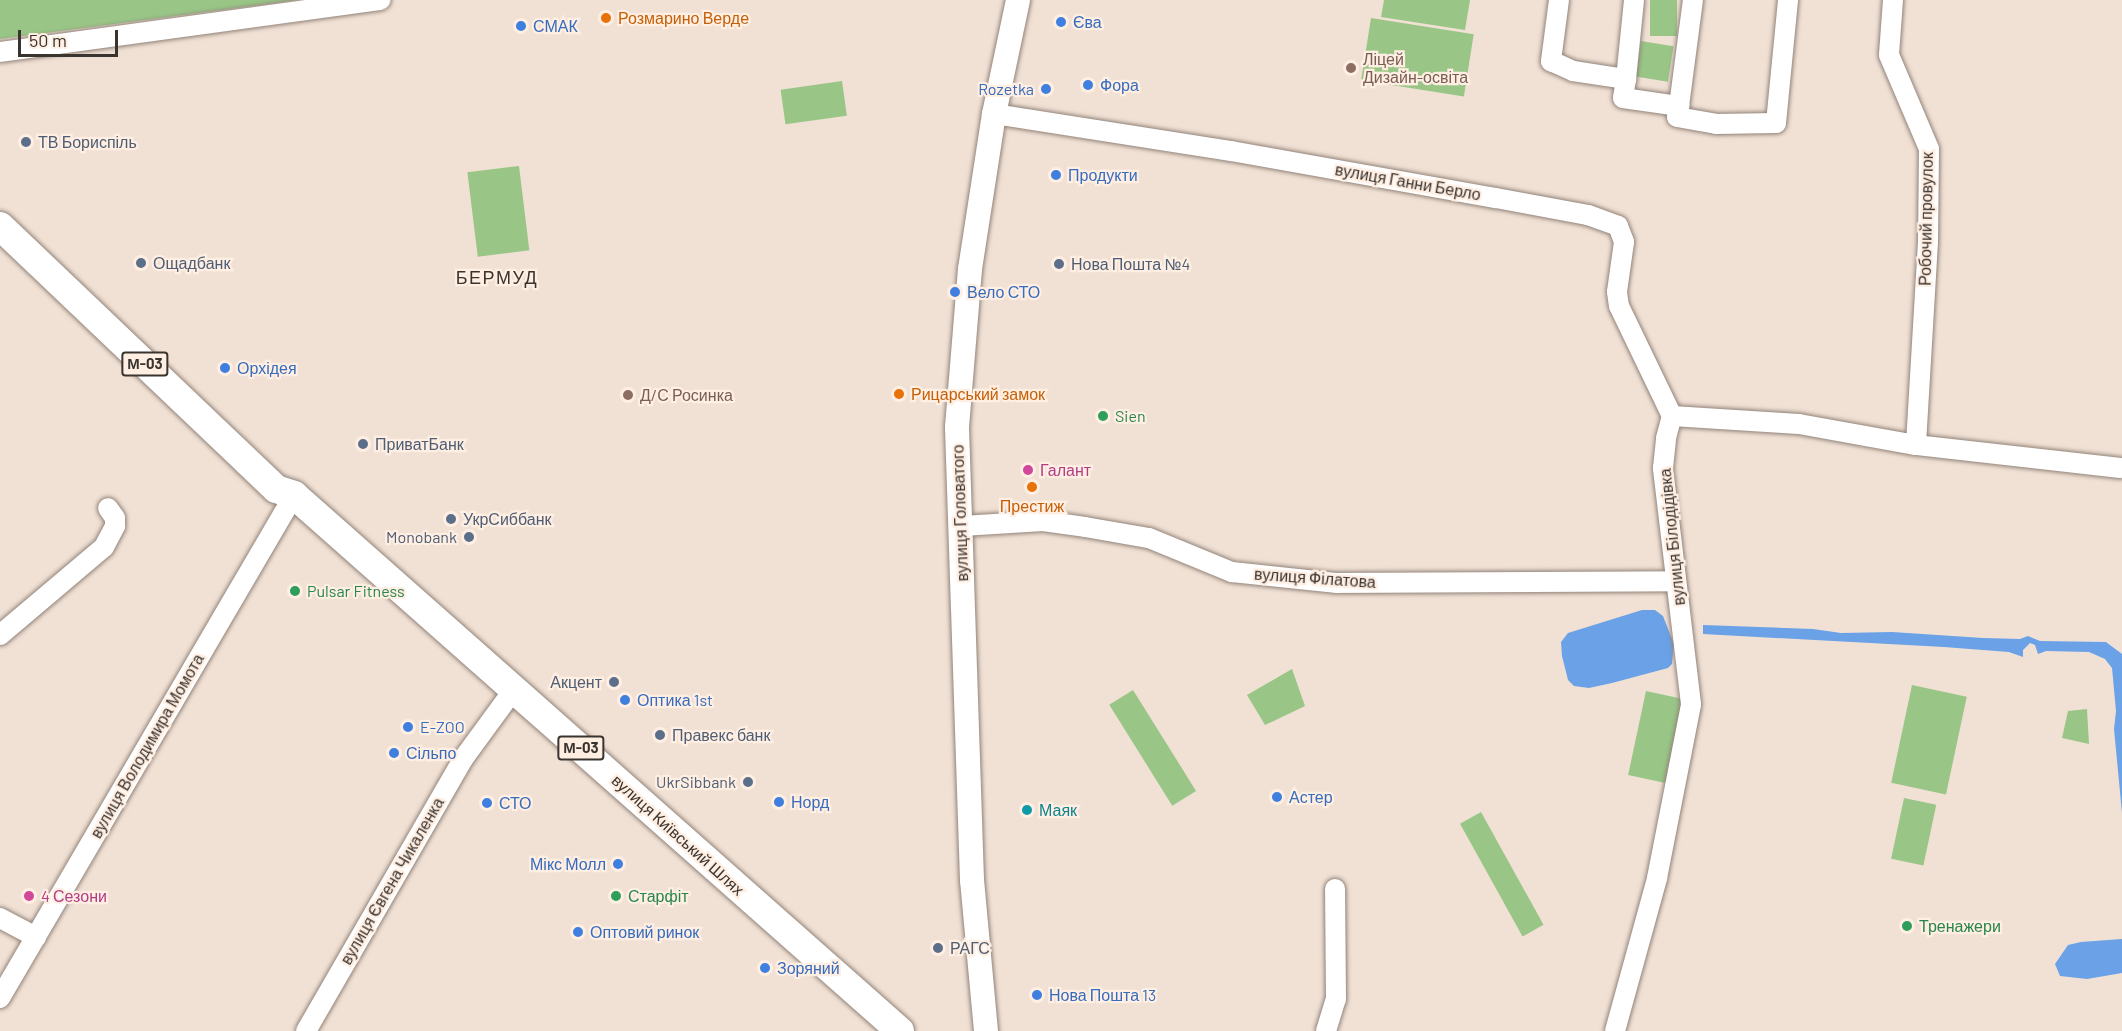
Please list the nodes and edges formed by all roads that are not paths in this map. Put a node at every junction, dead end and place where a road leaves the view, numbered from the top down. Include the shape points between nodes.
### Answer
1 (380, 0) edge
2 (1018, 0) edge
3 (1558, 0) edge
4 (1634, 0) edge
5 (1693, 0) edge
6 (1788, 0) edge
7 (1893, 0) edge
8 (0, 52) edge
9 (1626, 79) junction
10 (1679, 106) junction
11 (994, 114) junction
12 (0, 208) edge
13 (0, 226) edge
14 (1672, 416) junction
15 (1916, 445) junction
16 (2122, 468) edge
17 (294, 495) junction
18 (108, 508) dead end
19 (962, 526) junction
20 (1676, 581) junction
21 (0, 635) edge
22 (515, 688) junction
23 (1335, 889) dead end
24 (0, 918) edge
25 (36, 937) junction
26 (0, 998) edge
27 (306, 1031) edge
28 (900, 1031) edge
29 (986, 1031) edge
30 (1326, 1031) edge
31 (1615, 1031) edge

1 - 8 street
2 - 11 main road, вулиця Головатого
3 - 9 street via 1551,61 1573,71
4 - 9 street
5 - 10 street
6 - 10 street via 1776,123 1716,124 1677,117
7 - 15 street, Робочий провулок via 1889,55 1929,149 1928,242
9 - 10 street via 1623,98
11 - 14 street, вулиця Ганни Берло via 1485,196 1588,215 1618,226 1624,243 1617,292 1619,306
11 - 19 main road, вулиця Головатого via 970,269 958,416
12 - 17 highway, вулиця Київський Шлях / М-03 via 184,385 288,476
13 - 17 highway, вулиця Київський Шлях / М-03 via 276,489
14 - 15 street via 1799,424
14 - 20 street, вулиця Білодідівка via 1663,468
15 - 16 street
17 - 22 highway, вулиця Київський Шлях / М-03
17 - 25 street, вулиця Володимира Момота
18 - 21 street via 115,526 104,547
19 - 20 street, вулиця Філатова via 1043,521 1085,527 1149,538 1232,572 1337,582
19 - 29 main road, вулиця Головатого via 972,880
20 - 31 street, вулиця Білодідівка via 1691,704 1657,878
22 - 27 street, вулиця Євгена Чикаленка via 422,828
22 - 28 highway, вулиця Київський Шлях / М-03
23 - 30 street via 1336,999
24 - 25 street
25 - 26 street, вулиця Володимира Момота

